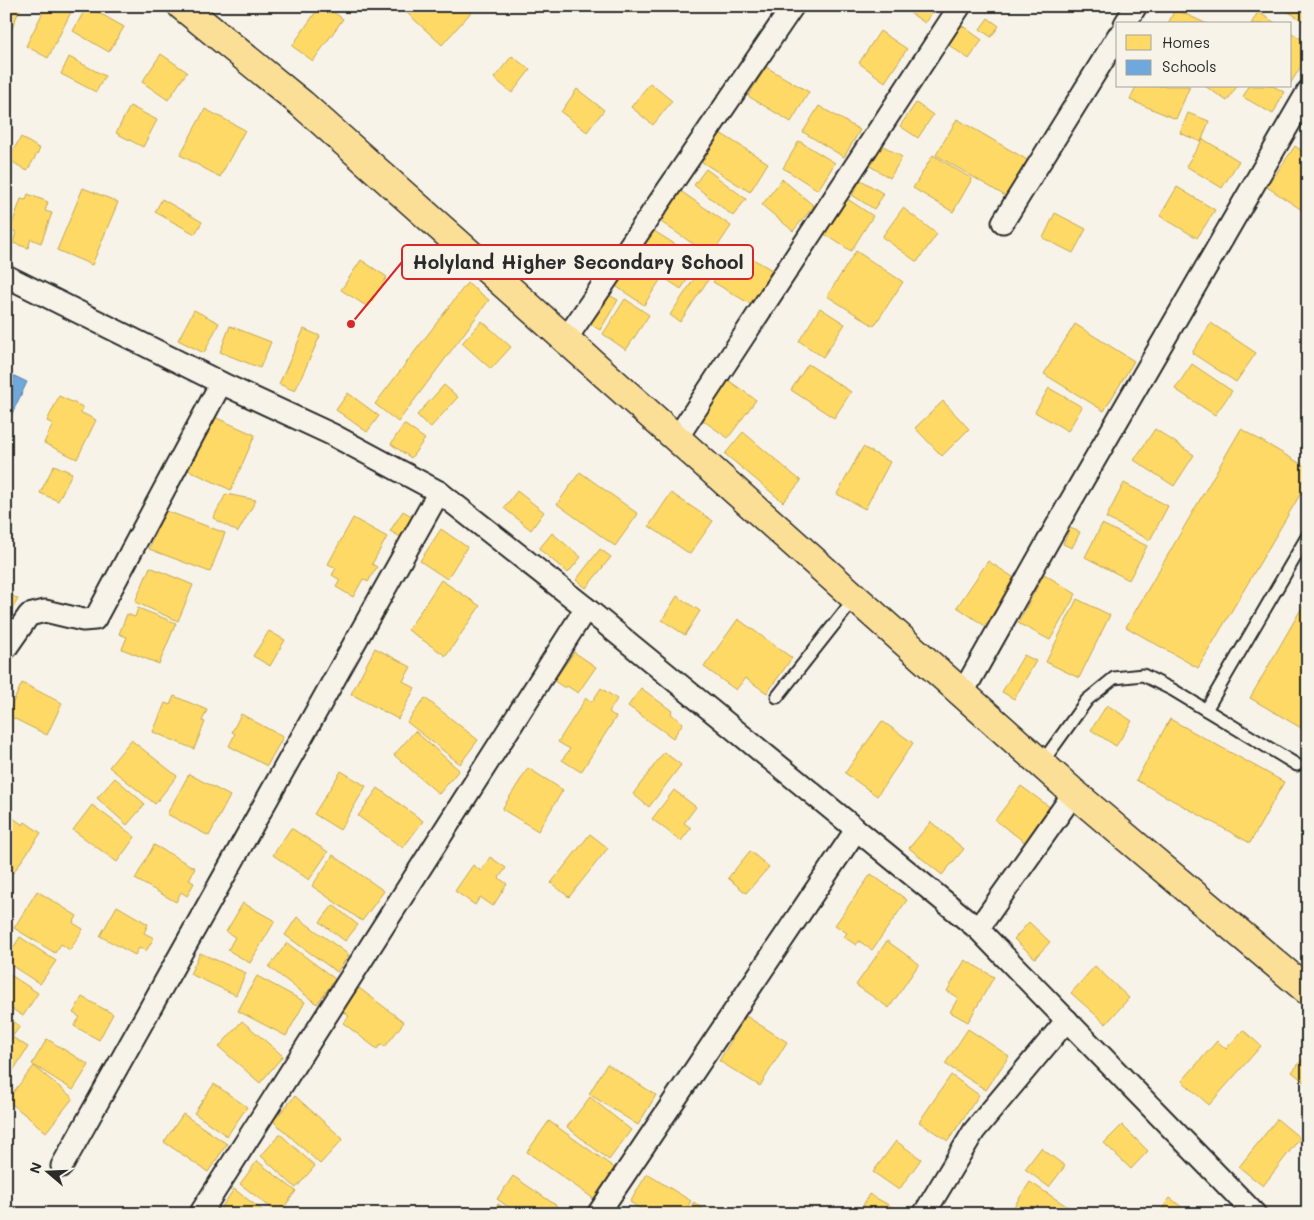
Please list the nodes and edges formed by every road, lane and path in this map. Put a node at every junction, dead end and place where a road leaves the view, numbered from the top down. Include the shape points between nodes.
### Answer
1 (182, 6) edge
2 (793, 6) edge
3 (960, 6) edge
4 (1136, 6) edge
5 (1126, 22) edge
6 (1116, 39) edge
7 (1308, 91) edge
8 (1003, 222) dead end
9 (6, 276) edge
10 (566, 339) junction
11 (221, 383) junction
12 (677, 438) junction
13 (440, 492) junction
14 (1308, 535) edge
15 (855, 598) junction
16 (586, 608) junction
17 (6, 648) edge
18 (962, 694) junction
19 (777, 696) dead end
20 (1206, 710) junction
21 (1041, 764) junction
22 (1297, 765) dead end
23 (1074, 792) junction
24 (856, 830) junction
25 (978, 929) junction
26 (1308, 991) edge
27 (1067, 1020) junction
28 (62, 1166) dead end
29 (200, 1214) edge
30 (598, 1214) edge
31 (924, 1214) edge
32 (1255, 1214) edge

1 - 10 main road via 302,104
2 - 10 street
3 - 12 street
4 - 5 street
6 - 8 street
7 - 18 street
9 - 11 street
10 - 12 main road
11 - 13 street via 330,434
11 - 17 street via 95,619 83,620 45,611 29,614
12 - 15 main road
13 - 16 street
13 - 28 street
14 - 20 lane
15 - 18 main road
15 - 19 lane
16 - 24 street
16 - 29 street
18 - 21 main road
20 - 21 lane via 1143,674 1114,678 1087,700
20 - 22 lane
21 - 23 main road
23 - 25 street
23 - 26 main road
24 - 25 street
24 - 30 street
25 - 27 street
27 - 31 street via 974,1131
27 - 32 street

